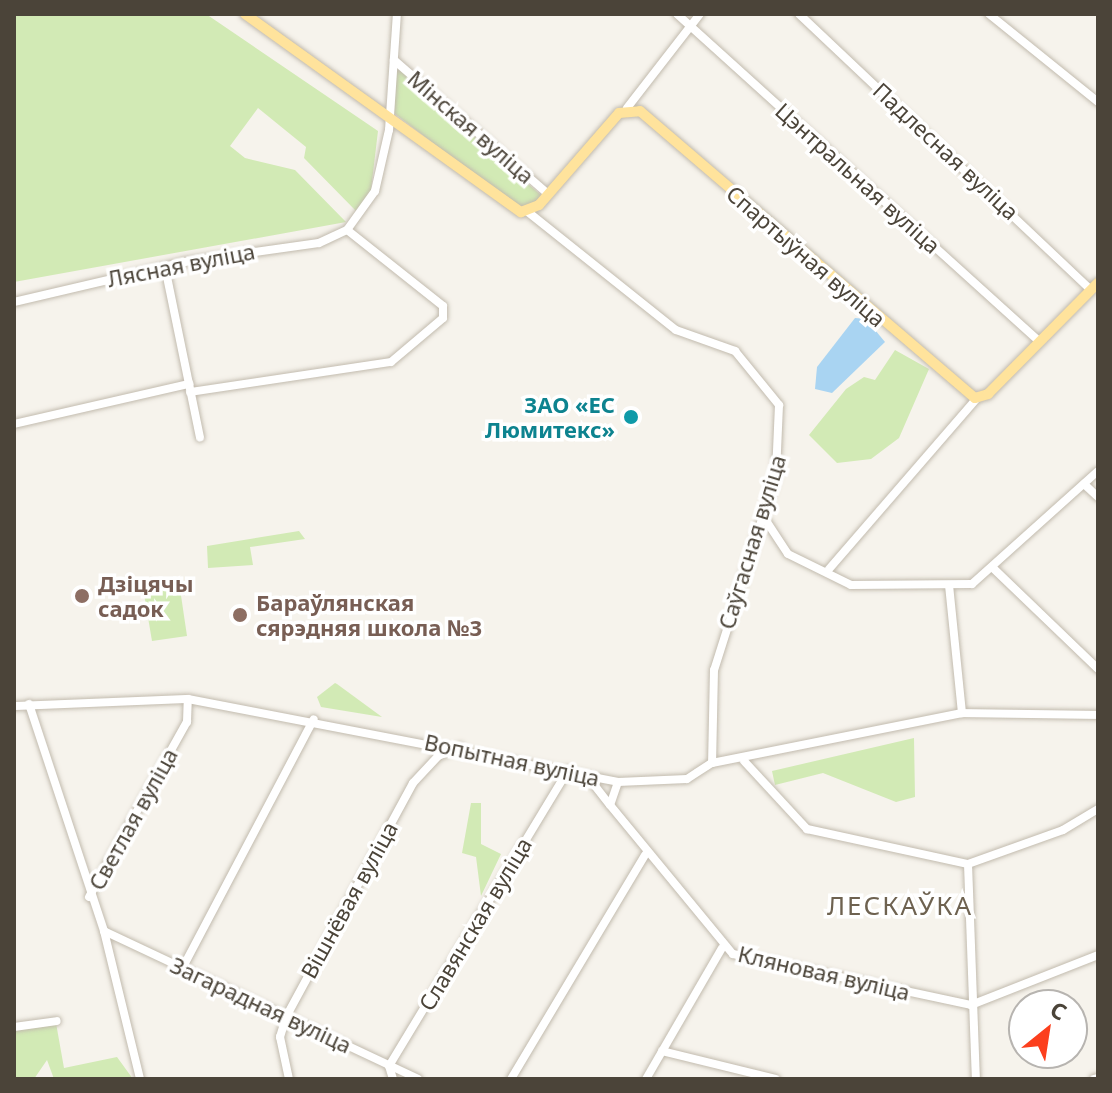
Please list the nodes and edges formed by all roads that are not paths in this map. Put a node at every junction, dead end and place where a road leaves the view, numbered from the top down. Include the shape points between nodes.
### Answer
1 (245, 14) edge
2 (397, 14) edge
3 (677, 14) edge
4 (700, 14) edge
5 (799, 14) edge
6 (989, 14) edge
7 (689, 26) junction
8 (394, 60) junction
9 (1098, 102) edge
10 (627, 108) junction
11 (390, 117) junction
12 (548, 194) junction
13 (524, 212) junction
14 (347, 230) junction
15 (165, 267) junction
16 (1095, 287) edge
17 (14, 302) edge
18 (1039, 341) junction
19 (190, 388) junction
20 (983, 396) junction
21 (14, 424) edge
22 (200, 437) dead end
23 (1098, 471) edge
24 (1084, 484) junction
25 (1098, 497) edge
26 (763, 516) junction
27 (993, 568) junction
28 (829, 569) junction
29 (949, 585) junction
30 (1098, 669) edge
31 (188, 699) junction
32 (29, 704) junction
33 (14, 706) edge
34 (962, 713) junction
35 (1098, 715) edge
36 (314, 719) junction
37 (463, 747) junction
38 (744, 761) junction
39 (712, 763) junction
40 (568, 770) junction
41 (587, 775) junction
42 (618, 782) junction
43 (610, 805) junction
44 (1098, 809) edge
45 (645, 855) junction
46 (968, 864) junction
47 (89, 897) junction
48 (104, 931) junction
49 (722, 948) junction
50 (1098, 955) edge
51 (183, 967) junction
52 (971, 1005) junction
53 (286, 1017) junction
54 (57, 1021) dead end
55 (14, 1027) edge
56 (662, 1051) junction
57 (389, 1066) junction
58 (140, 1079) edge
59 (289, 1079) edge
60 (393, 1079) edge
61 (418, 1079) edge
62 (511, 1079) edge
63 (646, 1079) edge
64 (776, 1079) edge
65 (976, 1079) edge

1 - 11 main road, Мінская вуліца
2 - 8 street, Мінская вуліца
3 - 7 street, Цэнтральная вуліца
4 - 7 street
5 - 16 street, Падлесная вуліца
6 - 9 street
7 - 10 street
7 - 18 street, Цэнтральная вуліца
8 - 11 street, Мінская вуліца
8 - 12 street, Мінская вуліца
10 - 12 main road
10 - 20 main road, Спартыўная вуліца via 659,126
11 - 13 main road, Мінская вуліца
11 - 14 street via 375,191
12 - 13 main road
13 - 26 street, Саўгасная вуліца via 676,330 735,351 770,388 783,434
14 - 15 street, Лясная вуліца via 319,243
14 - 19 street via 447,311 391,362
15 - 17 street, Лясная вуліца
15 - 19 street
16 - 18 main road
18 - 20 main road
19 - 21 street
19 - 22 street
20 - 28 street
23 - 24 street
24 - 25 street
24 - 27 street
26 - 28 street via 788,554
26 - 39 street, Саўгасная вуліца via 715,663
27 - 29 street via 976,583
27 - 30 street
28 - 29 street via 851,585
29 - 34 street
31 - 32 street, Вопытная вуліца
31 - 36 street, Вопытная вуліца
31 - 47 street, Светлая вуліца via 187,722
32 - 33 street, Вопытная вуліца
32 - 47 street
34 - 35 street, Вопытная вуліца
34 - 38 street, Вопытная вуліца via 796,744
36 - 37 street, Вопытная вуліца
36 - 51 street
37 - 40 street, Вопытная вуліца
37 - 53 street, Вішнёвая вуліца via 438,756 413,783
38 - 39 street, Вопытная вуліца
38 - 46 street via 807,829
39 - 42 street, Вопытная вуліца via 687,779
40 - 41 street, Вопытная вуліца
40 - 57 street, Славянская вуліца
41 - 42 street, Вопытная вуліца
41 - 43 street, Кляновая вуліца
42 - 43 street
43 - 45 street, Кляновая вуліца
44 - 46 street via 1063,830
45 - 49 street, Кляновая вуліца
45 - 62 street
46 - 52 street
47 - 48 street, Светлая вуліца
48 - 51 street, Загарадная вуліца
48 - 58 street, Светлая вуліца
49 - 52 street, Кляновая вуліца
49 - 56 street
50 - 52 street
51 - 53 street, Загарадная вуліца
52 - 65 street
53 - 57 street, Загарадная вуліца
53 - 59 street, Вішнёвая вуліца via 280,1037
54 - 55 street
56 - 63 street
56 - 64 street
57 - 60 street
57 - 61 street, Загарадная вуліца

